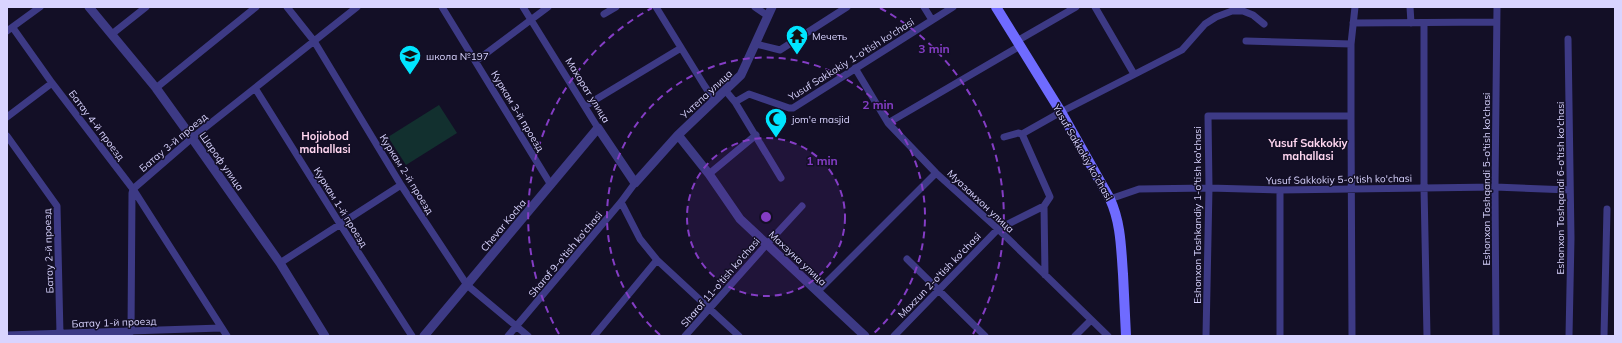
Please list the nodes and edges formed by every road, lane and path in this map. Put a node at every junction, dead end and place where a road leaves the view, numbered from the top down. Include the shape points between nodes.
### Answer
1 (40, 7) edge
2 (89, 7) edge
3 (146, 7) edge
4 (256, 7) edge
5 (287, 7) edge
6 (357, 7) edge
7 (442, 7) edge
8 (523, 7) edge
9 (548, 7) edge
10 (616, 7) edge
11 (656, 7) edge
12 (755, 7) edge
13 (847, 7) edge
14 (924, 7) edge
15 (952, 7) edge
16 (996, 7) edge
17 (1076, 7) edge
18 (1095, 7) edge
19 (1355, 7) edge
20 (1410, 7) edge
21 (1497, 7) edge
22 (770, 11) edge
23 (604, 14) dead end
24 (531, 20) junction
25 (932, 20) junction
26 (1496, 22) junction
27 (1354, 23) junction
28 (1410, 23) junction
29 (1424, 23) junction
30 (1264, 24) dead end
31 (10, 29) edge
32 (112, 34) junction
33 (1568, 39) dead end
34 (314, 41) junction
35 (1246, 41) dead end
36 (1018, 43) junction
37 (756, 44) junction
38 (1351, 44) junction
39 (681, 48) junction
40 (476, 61) junction
41 (855, 68) junction
42 (1134, 74) junction
43 (52, 83) junction
44 (156, 88) junction
45 (255, 88) junction
46 (725, 90) junction
47 (714, 100) junction
48 (735, 102) junction
49 (585, 106) junction
50 (1061, 112) junction
51 (1351, 116) junction
52 (7, 117) edge
53 (888, 123) junction
54 (598, 128) junction
55 (1022, 134) junction
56 (678, 135) junction
57 (756, 135) junction
58 (7, 136) edge
59 (1004, 137) dead end
60 (192, 138) junction
61 (936, 173) junction
62 (709, 174) junction
63 (781, 178) dead end
64 (635, 183) junction
65 (551, 185) junction
66 (401, 186) junction
67 (1495, 186) junction
68 (1209, 188) junction
69 (1351, 188) junction
70 (1424, 188) junction
71 (133, 189) junction
72 (1280, 190) junction
73 (1570, 190) junction
74 (1110, 199) junction
75 (621, 202) junction
76 (802, 206) dead end
77 (1044, 206) junction
78 (1607, 209) dead end
79 (340, 224) junction
80 (998, 229) junction
81 (767, 244) junction
82 (907, 259) dead end
83 (657, 260) junction
84 (280, 263) junction
85 (1045, 275) junction
86 (467, 285) junction
87 (938, 290) junction
88 (818, 291) junction
89 (710, 308) junction
90 (1091, 320) junction
91 (516, 326) junction
92 (222, 328) junction
93 (130, 332) junction
94 (60, 334) junction
95 (7, 335) edge
96 (227, 336) edge
97 (325, 336) edge
98 (412, 336) edge
99 (424, 336) edge
100 (508, 336) edge
101 (528, 336) edge
102 (594, 336) edge
103 (685, 336) edge
104 (739, 336) edge
105 (864, 336) edge
106 (894, 336) edge
107 (985, 336) edge
108 (1075, 336) edge
109 (1108, 336) edge
110 (1126, 336) edge
111 (1206, 336) edge
112 (1280, 336) edge
113 (1352, 336) edge
114 (1427, 336) edge
115 (1496, 336) edge
116 (1569, 336) edge
117 (1604, 336) edge

1 - 31 street
2 - 32 street, Шароф улица
3 - 32 street
4 - 44 street
5 - 34 street, Куркам 2-й проезд
6 - 34 street, Батау 3-й проезд
7 - 40 street, Куркам 3-й проезд
8 - 24 street, Махорат улица
9 - 24 street
10 - 23 street
11 - 39 street
12 - 22 street
13 - 37 street via 780,50
14 - 25 street
15 - 25 street, Yusuf Sakkokiy 1-o'tish ko'chasi
16 - 36 main road, Yusuf Sakkokiy ko'chasi
17 - 36 street
18 - 42 street
19 - 27 street
20 - 28 street
21 - 26 street, Eshonxon Toshqandi 5-o'tish ko'chasi
22 - 37 street, Учтепа улица
24 - 40 street
24 - 49 street, Махорат улица
25 - 41 street, Yusuf Sakkokiy 1-o'tish ko'chasi
26 - 29 street
26 - 67 street, Eshonxon Toshqandi 5-o'tish ko'chasi
27 - 28 street
27 - 38 street
28 - 29 street
29 - 70 street
30 - 42 street via 1243,11 1232,11 1216,17 1205,24 1182,50
31 - 43 street, Батау 4-й проезд
32 - 44 street, Шароф улица
33 - 73 street, Eshonxon Toshqandi 6-o'tish ko'chasi
34 - 45 street, Батау 3-й проезд
34 - 66 street, Куркам 2-й проезд
35 - 38 street
36 - 50 main road, Yusuf Sakkokiy ko'chasi
36 - 53 street
37 - 46 street, Учтепа улица via 741,75
38 - 51 street
39 - 47 street
39 - 49 street
40 - 65 street, Куркам 3-й проезд
41 - 48 street, Yusuf Sakkokiy 1-o'tish ko'chasi via 793,108 749,94
41 - 53 street, Муазамхон улица
42 - 50 street
43 - 52 street
43 - 71 street, Батау 4-й проезд
44 - 60 street, Шароф улица
45 - 60 street, Батау 3-й проезд
45 - 79 street, Куркам 1-й проезд
46 - 47 street, Учтепа улица
46 - 48 street
47 - 56 street, Учтепа улица
48 - 57 street
49 - 54 street, Махорат улица
50 - 55 street
50 - 74 main road, Yusuf Sakkokiy ko'chasi
51 - 68 street, Eshonxon Toshkandiy 1-o'tish ko'chasi via 1208,116
51 - 69 street
53 - 61 street, Муазамхон улица
54 - 64 street, Махорат улица
54 - 65 street, Chevar Kocha
55 - 59 street
55 - 77 street via 1050,197
56 - 62 street, Махзуна улица
56 - 64 street, Учтепа улица
57 - 62 street
57 - 63 street
58 - 94 street, Батау 2-й проезд via 57,206
60 - 71 street, Батау 3-й проезд
60 - 84 street, Шароф улица
61 - 80 street, Муазамхон улица
61 - 88 street
62 - 81 street, Махзуна улица via 740,219
64 - 75 street, Sharof 9-o'tish ko'chasi
65 - 86 street, Chevar Kocha
66 - 79 street
66 - 86 street, Куркам 2-й проезд
67 - 70 street, Yusuf Sakkokiy 5-o'tish ko'chasi
67 - 73 street, Yusuf Sakkokiy 5-o'tish ko'chasi
67 - 115 street, Eshonxon Toshqandi 5-o'tish ko'chasi
68 - 72 street, Yusuf Sakkokiy 5-o'tish ko'chasi
68 - 74 street, Yusuf Sakkokiy 5-o'tish ko'chasi via 1139,189
68 - 111 street, Eshonxon Toshkandiy 1-o'tish ko'chasi
69 - 70 street, Yusuf Sakkokiy 5-o'tish ko'chasi
69 - 72 street, Yusuf Sakkokiy 5-o'tish ko'chasi
69 - 113 street
70 - 114 street
71 - 92 street, Батау 4-й проезд
71 - 93 street
72 - 112 street
73 - 116 street, Eshonxon Toshqandi 6-o'tish ko'chasi
74 - 110 main road, Yusuf Sakkokiy ko'chasi via 1117,216 1121,239
75 - 83 street via 640,238
75 - 91 street, Sharof 9-o'tish ko'chasi
76 - 81 street, Sharof 11-o'tish ko'chasi
77 - 80 street, Maxzun 2-o'tish ko'chasi
77 - 85 street
78 - 117 street
79 - 84 street
79 - 98 street, Куркам 1-й проезд
80 - 85 street, Муазамхон улица
80 - 87 street, Maxzun 2-o'tish ko'chasi
81 - 88 street, Махзуна улица
81 - 89 street, Sharof 11-o'tish ko'chasi
82 - 87 street
83 - 89 street
83 - 102 street
84 - 97 street, Шароф улица
85 - 90 street, Муазамхон улица
86 - 91 street, Куркам 2-й проезд
86 - 99 street, Chevar Kocha
87 - 106 street, Maxzun 2-o'tish ko'chasi
87 - 107 street
88 - 105 street, Махзуна улица
89 - 103 street, Sharof 11-o'tish ko'chasi
89 - 104 street
90 - 108 street
90 - 109 street, Муазамхон улица
91 - 100 street, Sharof 9-o'tish ko'chasi
91 - 101 street, Куркам 2-й проезд
92 - 93 street, Батау 1-й проезд
92 - 96 street, Батау 4-й проезд
93 - 94 street, Батау 1-й проезд
94 - 95 street, Батау 1-й проезд

